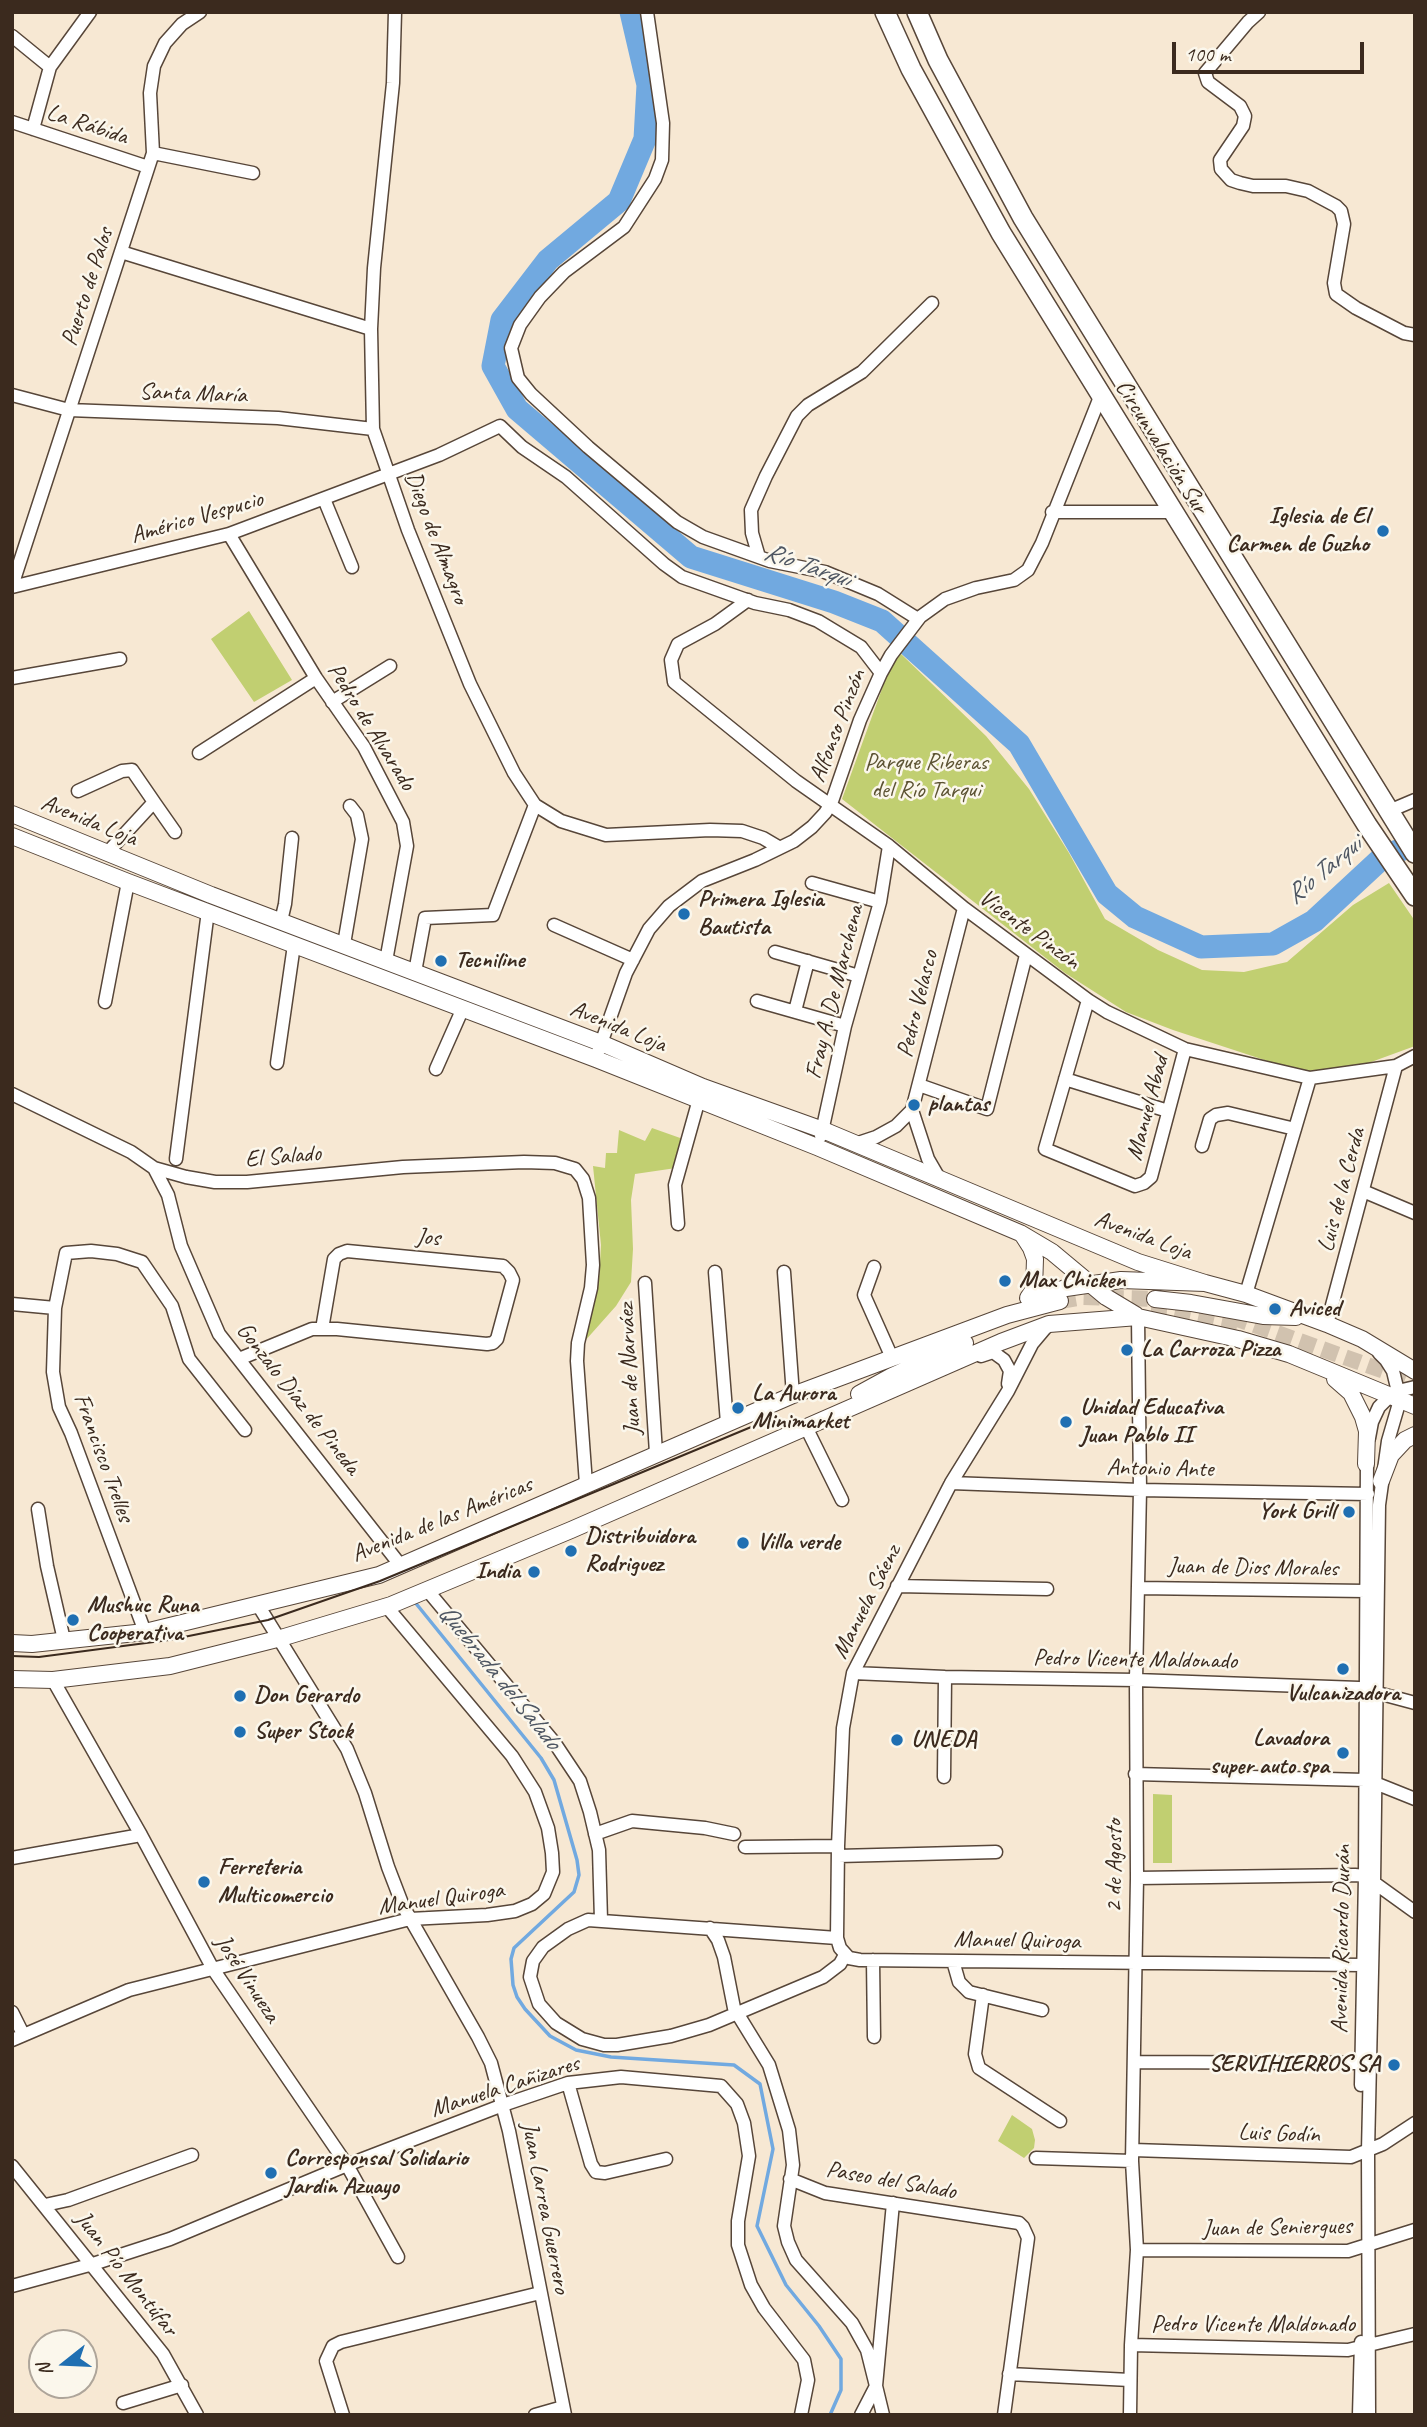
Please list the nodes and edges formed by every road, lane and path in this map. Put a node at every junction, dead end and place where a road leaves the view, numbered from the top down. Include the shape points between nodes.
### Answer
1 (90, 12) edge
2 (200, 12) edge
3 (395, 12) edge
4 (647, 12) edge
5 (885, 12) edge
6 (917, 12) edge
7 (1259, 12) edge
8 (12, 36) edge
9 (50, 66) junction
10 (12, 122) edge
11 (33, 129) junction
12 (153, 153) junction
13 (148, 167) junction
14 (253, 173) dead end
15 (121, 252) junction
16 (932, 303) dead end
17 (371, 328) junction
18 (1415, 335) edge
19 (12, 395) edge
20 (1100, 397) junction
21 (69, 410) junction
22 (373, 429) junction
23 (388, 473) junction
24 (324, 499) junction
25 (1052, 512) junction
26 (1173, 512) junction
27 (229, 534) junction
28 (759, 557) junction
29 (352, 567) dead end
30 (12, 587) edge
31 (748, 600) junction
32 (918, 619) junction
33 (120, 659) dead end
34 (390, 666) dead end
35 (881, 673) junction
36 (12, 678) edge
37 (316, 678) junction
38 (332, 702) junction
39 (200, 753) dead end
40 (78, 791) dead end
41 (1415, 800) edge
42 (154, 802) junction
43 (831, 804) junction
44 (535, 805) junction
45 (350, 806) dead end
46 (12, 814) edge
47 (1392, 816) junction
48 (175, 832) dead end
49 (12, 836) edge
50 (292, 838) dead end
51 (889, 846) junction
52 (780, 848) junction
53 (108, 852) junction
54 (1415, 853) edge
55 (128, 882) junction
56 (813, 883) dead end
57 (1413, 893) edge
58 (880, 902) junction
59 (964, 908) junction
60 (208, 911) junction
61 (281, 921) junction
62 (554, 925) dead end
63 (344, 944) junction
64 (294, 945) junction
65 (775, 952) dead end
66 (1026, 955) junction
67 (632, 960) junction
68 (386, 961) junction
69 (808, 961) junction
70 (415, 972) junction
71 (859, 976) junction
72 (1088, 1000) junction
73 (757, 1001) dead end
74 (105, 1002) dead end
75 (463, 1008) junction
76 (795, 1011) junction
77 (845, 1026) junction
78 (1185, 1049) junction
79 (598, 1051) junction
80 (1415, 1056) edge
81 (277, 1063) dead end
82 (1396, 1066) junction
83 (436, 1069) dead end
84 (1310, 1078) junction
85 (1065, 1079) junction
86 (919, 1085) junction
87 (12, 1094) edge
88 (701, 1094) junction
89 (987, 1109) junction
90 (912, 1110) junction
91 (1168, 1111) junction
92 (1002, 1113) dead end
93 (1295, 1129) junction
94 (823, 1130) junction
95 (855, 1144) junction
96 (1202, 1146) dead end
97 (817, 1147) junction
98 (176, 1159) dead end
99 (154, 1168) junction
100 (939, 1178) junction
101 (1363, 1191) junction
102 (1415, 1213) edge
103 (678, 1224) dead end
104 (1020, 1233) junction
105 (874, 1267) dead end
106 (715, 1272) dead end
107 (785, 1272) dead end
108 (645, 1283) dead end
109 (1205, 1283) junction
110 (1089, 1285) junction
111 (1246, 1294) junction
112 (1028, 1298) junction
113 (1155, 1299) tunnel mouth
114 (12, 1304) edge
115 (55, 1308) junction
116 (1138, 1317) junction
117 (1309, 1317) junction
118 (1049, 1324) junction
119 (1328, 1324) junction
120 (322, 1329) junction
121 (1362, 1339) junction
122 (889, 1351) junction
123 (239, 1359) junction
124 (955, 1363) junction
125 (1326, 1371) junction
126 (1415, 1371) edge
127 (830, 1382) junction
128 (1415, 1387) edge
129 (1007, 1391) junction
130 (793, 1395) junction
131 (1400, 1399) edge
132 (727, 1423) junction
133 (806, 1427) junction
134 (245, 1430) dead end
135 (1415, 1435) edge
136 (764, 1445) junction
137 (656, 1453) junction
138 (1366, 1464) junction
139 (1381, 1481) junction
140 (951, 1483) junction
141 (586, 1484) junction
142 (1140, 1490) junction
143 (1368, 1494) junction
144 (842, 1500) dead end
145 (38, 1509) dead end
146 (399, 1567) junction
147 (897, 1586) junction
148 (1138, 1588) junction
149 (1047, 1589) dead end
150 (1366, 1591) junction
151 (424, 1592) junction
152 (258, 1605) junction
153 (389, 1606) junction
154 (145, 1632) junction
155 (281, 1639) junction
156 (64, 1640) junction
157 (12, 1643) edge
158 (853, 1672) junction
159 (945, 1677) junction
160 (12, 1679) edge
161 (53, 1680) junction
162 (1136, 1680) junction
163 (1371, 1691) junction
164 (1415, 1703) edge
165 (1135, 1774) junction
166 (944, 1777) dead end
167 (1370, 1782) junction
168 (1415, 1799) edge
169 (595, 1834) junction
170 (734, 1834) dead end
171 (141, 1835) junction
172 (745, 1847) dead end
173 (838, 1851) junction
174 (996, 1852) dead end
175 (12, 1858) edge
176 (1137, 1878) junction
177 (1369, 1879) junction
178 (1415, 1912) edge
179 (410, 1919) junction
180 (601, 1920) junction
181 (710, 1928) junction
182 (837, 1938) junction
183 (845, 1955) junction
184 (873, 1960) junction
185 (953, 1961) junction
186 (1135, 1963) junction
187 (1363, 1965) junction
188 (213, 1969) junction
189 (983, 1995) junction
190 (1042, 2010) dead end
191 (12, 2012) edge
192 (737, 2013) junction
193 (18, 2037) edge
194 (874, 2037) dead end
195 (1134, 2062) junction
196 (1361, 2063) junction
197 (568, 2083) junction
198 (503, 2105) junction
199 (1060, 2121) dead end
200 (1415, 2123) edge
201 (1360, 2154) junction
202 (192, 2155) dead end
203 (1133, 2156) junction
204 (1036, 2158) dead end
205 (666, 2159) dead end
206 (12, 2165) edge
207 (347, 2165) junction
208 (790, 2179) junction
209 (893, 2203) junction
210 (45, 2205) junction
211 (1415, 2230) edge
212 (1364, 2247) junction
213 (1137, 2250) junction
214 (398, 2257) dead end
215 (93, 2264) junction
216 (12, 2286) edge
217 (540, 2293) junction
218 (1415, 2334) edge
219 (1131, 2345) junction
220 (1365, 2347) junction
221 (1009, 2374) junction
222 (1130, 2379) junction
223 (182, 2385) junction
224 (876, 2386) junction
225 (123, 2403) dead end
226 (564, 2411) edge
227 (197, 2415) edge
228 (343, 2415) edge
229 (534, 2415) edge
230 (801, 2415) edge
231 (860, 2415) edge
232 (884, 2415) edge
233 (1004, 2415) edge
234 (1130, 2415) edge
235 (1359, 2415) edge
236 (1369, 2415) edge

1 - 9 street
2 - 12 street, Puerto de Palos via 165,43 154,66 150,93
3 - 17 street, Diego de Almagro
4 - 28 street via 664,142 655,179 624,227 564,272 540,297 520,325 511,348 518,378 588,447 677,522 703,537
5 - 20 highway, Circunvalación Sur via 1001,233
6 - 47 highway, Circunvalación Sur via 937,60 1023,218
7 - 18 street via 1205,73 1245,116 1220,160 1221,169 1240,183 1308,191 1336,206 1344,224 1334,283 1339,299
8 - 9 street
9 - 11 street
10 - 11 street, La Rábida
11 - 13 street, La Rábida
12 - 13 street, Puerto de Palos
12 - 14 street
13 - 15 street, Puerto de Palos
15 - 17 street
15 - 21 street, Puerto de Palos
16 - 28 street via 862,372 797,416 751,510
17 - 22 street, Diego de Almagro
19 - 21 street, Santa María
20 - 25 street, Alfonso Pinzón
20 - 26 highway, Circunvalación Sur
21 - 22 street, Santa María via 278,418
21 - 30 street, Puerto de Palos
22 - 23 street, Diego de Almagro
23 - 24 street, Américo Vespucio
23 - 31 street, Américo Vespucio via 500,426 682,577
23 - 44 street, Diego de Almagro via 470,684 513,773
24 - 27 street, Américo Vespucio
24 - 29 street
25 - 26 street
25 - 32 street, Alfonso Pinzón via 1028,570 1014,580 945,599
26 - 57 highway, Circunvalación Sur
27 - 30 street, Américo Vespucio
27 - 37 street, Pedro de Alvarado
28 - 32 street via 825,572 878,594
31 - 35 street via 818,621 860,647
31 - 43 street, Vicente Pinzón via 678,643 671,660 674,682
32 - 35 street, Alfonso Pinzón
33 - 36 street
34 - 38 street
35 - 43 street, Alfonso Pinzón
37 - 38 street, Pedro de Alvarado
37 - 39 street
38 - 68 street, Pedro de Alvarado via 364,747 403,822 406,858
40 - 42 street via 132,770
41 - 47 street
42 - 48 street
42 - 53 street
43 - 51 street, Vicente Pinzón
43 - 52 street, Alfonso Pinzón via 812,827
44 - 52 street, Diego de Almagro via 561,821 606,835 729,830 752,833
44 - 70 street via 493,915 425,918
45 - 63 street via 357,815 362,839
46 - 53 main road, Avenida Loja
47 - 54 highway, Circunvalación Sur
49 - 55 main road, Avenida Loja
50 - 61 street
51 - 58 street, Fray A. De Marchena
51 - 59 street, Vicente Pinzón
52 - 67 street, Alfonso Pinzón via 702,881 678,897 649,929
53 - 61 main road, Avenida Loja
55 - 60 main road, Avenida Loja
55 - 74 street
56 - 58 street
58 - 71 street, Fray A. De Marchena
59 - 66 street, Vicente Pinzón
59 - 86 street, Pedro Velasco
60 - 64 main road, Avenida Loja
60 - 98 street
61 - 63 main road, Avenida Loja
62 - 67 street
63 - 68 main road, Avenida Loja
64 - 75 main road, Avenida Loja
64 - 81 street
65 - 69 street
66 - 72 street, Vicente Pinzón
66 - 89 street
67 - 79 street, Alfonso Pinzón
68 - 70 main road, Avenida Loja
69 - 71 street
69 - 76 street
70 - 79 main road, Avenida Loja
71 - 77 street, Fray A. De Marchena
72 - 78 street, Vicente Pinzón
72 - 85 street
73 - 76 street
75 - 79 main road, Avenida Loja
75 - 83 street
76 - 77 street
77 - 94 street, Fray A. De Marchena
78 - 84 street, Vicente Pinzón
78 - 91 street, Manuel Abad
79 - 88 main road, Avenida Loja
80 - 82 street, Vicente Pinzón
82 - 84 street, Vicente Pinzón
82 - 101 street, Luis de la Cerda
84 - 93 street
85 - 91 street
85 - 91 street, Manuel Abad via 1045,1149 1135,1186 1151,1177
86 - 89 street
86 - 90 street, Pedro Velasco
87 - 99 street, El Salado via 131,1152
88 - 94 main road, Avenida Loja
88 - 97 main road, Avenida Loja
88 - 103 street via 675,1185
89 - 92 street
90 - 95 street via 896,1126
90 - 100 street
93 - 96 street via 1228,1113 1216,1115 1210,1119
93 - 111 street
94 - 95 main road, Avenida Loja
94 - 97 street, Fray A. De Marchena
95 - 100 main road, Avenida Loja
97 - 104 main road, Avenida Loja
99 - 123 street, Gonzalo Díaz de Pineda via 219,1334
99 - 141 street, El Salado via 229,1183 470,1164 555,1163 575,1169 589,1198 593,1265 577,1361
100 - 109 main road, Avenida Loja via 1138,1262
101 - 102 street
101 - 119 street, Luis de la Cerda
104 - 110 main road, Avenida Loja via 1052,1252
104 - 112 main road via 1035,1259 1034,1289
105 - 122 street via 864,1295
106 - 132 street
107 - 130 street
108 - 137 street, Juan de Narváez
109 - 110 main road, Avenida de las Américas via 1121,1280
109 - 111 main road, Avenida de las Américas
110 - 112 main road, Avenida de las Américas
110 - 116 main road, Avenida Loja
111 - 117 main road, Avenida de las Américas
112 - 122 main road, Avenida de las Américas
113 - 117 main road via 1263,1316
114 - 115 street
115 - 134 street, Francisco Trelles via 66,1253 104,1252 142,1262 172,1306 189,1359
115 - 154 street, Francisco Trelles via 53,1372 59,1407
116 - 118 main road, Avenida de las Américas
116 - 125 main road, Avenida de las Américas via 1238,1339
116 - 142 street, 2 de Agosto
117 - 119 main road, Avenida de las Américas
118 - 124 main road, Avenida de las Américas
118 - 129 street, Manuela Sáenz via 1032,1344
119 - 121 main road, Avenida de las Américas
120 - 120 street, Jos via 334,1259 347,1251 503,1266 513,1280 497,1339 487,1344
120 - 123 street
121 - 126 main road, Avenida de las Américas
121 - 131 street via 1393,1371
122 - 127 main road, Avenida de las Américas
123 - 146 street, Gonzalo Díaz de Pineda
124 - 129 street via 993,1352 1010,1371
124 - 133 main road, Avenida de las Américas
125 - 131 main road, Avenida de las Américas
125 - 138 main road via 1351,1392 1363,1417
127 - 130 main road, Avenida de las Américas
127 - 136 main road, Avenida de las Américas via 1007,1315 1062,1305 915,1366
128 - 131 street
129 - 140 street, Manuela Sáenz
130 - 132 main road, Avenida de las Américas
131 - 138 street, Avenida Ricardo Durán via 1379,1407
131 - 139 street, Avenida Ricardo Durán
132 - 137 main road, Avenida de las Américas
133 - 136 main road, Avenida de las Américas
133 - 144 street
135 - 139 main road via 1391,1455
136 - 151 main road, Avenida de las Américas
137 - 141 main road, Avenida de las Américas
138 - 143 street, Avenida Ricardo Durán
139 - 163 street, Avenida Ricardo Durán
140 - 142 street, Antonio Ante
140 - 147 street, Manuela Sáenz
141 - 146 main road, Avenida de las Américas
142 - 143 street, Antonio Ante
142 - 148 street, 2 de Agosto
143 - 150 street, Avenida Ricardo Durán
145 - 156 street
146 - 152 main road, Avenida de las Américas
147 - 149 street
147 - 158 street, Manuela Sáenz
148 - 150 street, Juan de Dios Morales
148 - 162 street, 2 de Agosto
150 - 163 street, Avenida Ricardo Durán
151 - 153 main road, Avenida de las Américas
151 - 169 street via 564,1755 580,1782
152 - 154 main road, Avenida de las Américas
152 - 155 street, Juan Larrea Guerrero
153 - 155 main road, Avenida de las Américas
153 - 179 street, Manuel Quiroga via 525,1775 542,1810 552,1853 551,1881 532,1904 487,1915
154 - 156 main road, Avenida de las Américas
155 - 161 main road, Avenida de las Américas via 170,1666
155 - 179 street, Juan Larrea Guerrero via 347,1749
156 - 157 main road, Avenida de las Américas
158 - 159 street, Pedro Vicente Maldonado
158 - 173 street, Manuela Sáenz via 844,1728
159 - 162 street, Pedro Vicente Maldonado
159 - 166 street
160 - 161 main road, Avenida de las Américas
161 - 171 street, José Vinueza
162 - 163 street, Pedro Vicente Maldonado
162 - 165 street, 2 de Agosto
163 - 164 street, Pedro Vicente Maldonado
163 - 167 street, Avenida Ricardo Durán
165 - 167 street
165 - 176 street, 2 de Agosto
167 - 168 street
167 - 177 street, Avenida Ricardo Durán
169 - 170 street via 632,1821
169 - 180 street
171 - 175 street
171 - 188 street, José Vinueza
172 - 173 street
173 - 174 street
173 - 182 street, Manuela Sáenz
176 - 177 street
176 - 186 street, 2 de Agosto
177 - 178 street
177 - 187 street, Avenida Ricardo Durán
177 - 201 street, Avenida Ricardo Durán
179 - 188 street, Manuel Quiroga
179 - 198 street, Juan Larrea Guerrero via 485,2050
180 - 181 street
180 - 192 street via 576,1924 552,1940 533,1961 530,1977 539,2004 556,2024 582,2039 617,2045 671,2036
181 - 182 street
181 - 192 street, Paseo del Salado via 724,1957
182 - 183 street
183 - 184 street, Manuel Quiroga
183 - 192 street via 823,1977
184 - 185 street, Manuel Quiroga
184 - 194 street
185 - 186 street, Manuel Quiroga
185 - 189 street via 962,1985
186 - 187 street, Manuel Quiroga
186 - 195 street, 2 de Agosto
187 - 196 street, Avenida Ricardo Durán
188 - 193 street, Manuel Quiroga via 129,1990
188 - 207 street, José Vinueza
189 - 190 street
189 - 199 street via 975,2054 979,2068
191 - 193 street
192 - 208 street, Paseo del Salado via 763,2052 779,2094 792,2142
195 - 196 street
195 - 203 street, 2 de Agosto
196 - 201 street, Avenida Ricardo Durán
197 - 198 street, Manuela Cañizares
197 - 205 street via 596,2172
197 - 230 street, Manuela Cañizares via 621,2077 721,2086 734,2099 744,2123 749,2156 738,2245 764,2308 804,2360 808,2380
198 - 207 street, Manuela Cañizares
198 - 217 street, Juan Larrea Guerrero
200 - 201 street, Luis Godín
201 - 203 street, Luis Godín
201 - 212 street, Avenida Ricardo Durán
202 - 210 street
203 - 204 street, Luis Godín
203 - 213 street, 2 de Agosto
206 - 210 street, Juan Pío Montúfar
207 - 214 street, José Vinueza
207 - 215 street, Manuela Cañizares via 170,2239
208 - 209 street, Paseo del Salado via 825,2193
208 - 224 street via 785,2225 788,2242 796,2260 852,2323 867,2350
209 - 221 street, Paseo del Salado via 1023,2227 1028,2238
209 - 224 street
210 - 215 street, Juan Pío Montúfar
211 - 212 street, Juan de Seniergues
212 - 213 street, Juan de Seniergues via 1348,2251
212 - 220 street, Avenida Ricardo Durán
213 - 219 street, 2 de Agosto
215 - 216 street, Manuela Cañizares
215 - 223 street, Juan Pío Montúfar
217 - 226 street, Juan Larrea Guerrero
217 - 228 street via 333,2346 326,2361
218 - 220 street, Pedro Vicente Maldonado
219 - 220 street, Pedro Vicente Maldonado
219 - 222 street, 2 de Agosto
220 - 235 street, Avenida Ricardo Durán
220 - 236 street, Avenida Ricardo Durán
221 - 222 street
221 - 233 street, Paseo del Salado
222 - 234 street, 2 de Agosto
223 - 225 street
223 - 227 street, Juan Pío Montúfar
224 - 231 street
224 - 232 street
226 - 229 street

